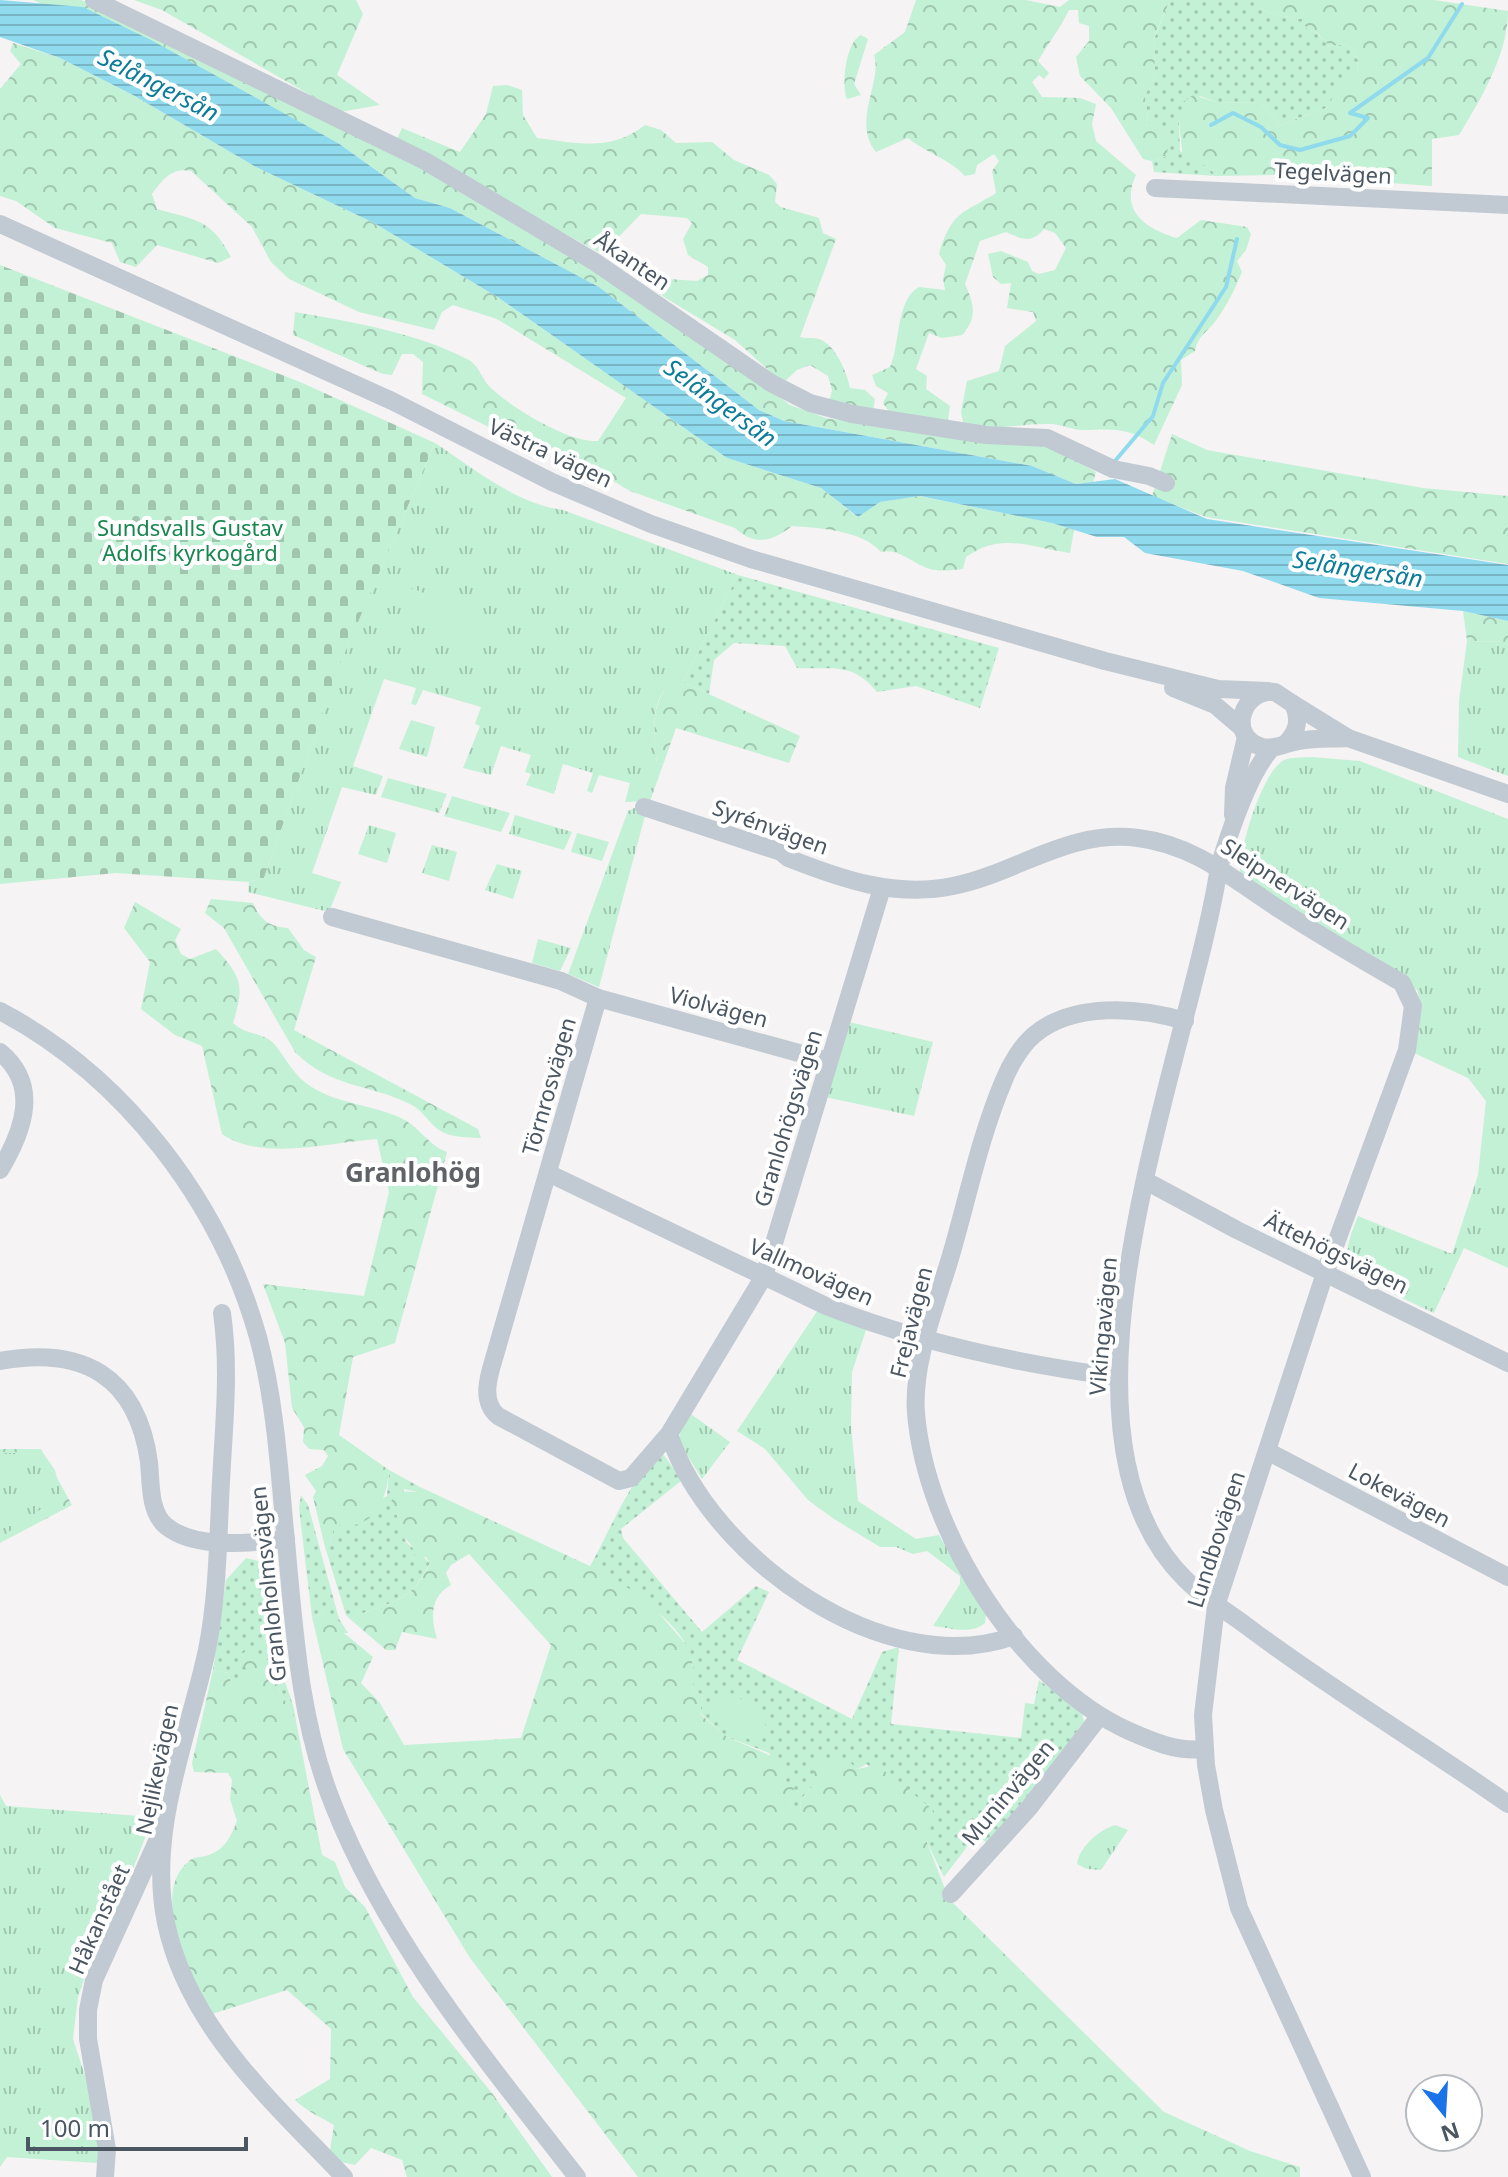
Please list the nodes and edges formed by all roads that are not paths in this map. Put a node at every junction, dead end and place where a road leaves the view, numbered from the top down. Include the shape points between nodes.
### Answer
1 (94, 0) edge
2 (1155, 188) dead end
3 (1508, 205) edge
4 (0, 224) edge
5 (1166, 483) dead end
6 (1105, 661) junction
7 (1268, 691) junction
8 (1293, 704) junction
9 (1244, 732) junction
10 (1348, 738) junction
11 (1278, 746) junction
12 (1508, 794) edge
13 (644, 807) dead end
14 (1233, 822) junction
15 (1219, 867) junction
16 (882, 888) junction
17 (332, 917) dead end
18 (598, 998) junction
19 (1413, 1006) joint
20 (0, 1011) edge
21 (1185, 1021) junction
22 (0, 1052) edge
23 (828, 1061) junction
24 (0, 1170) edge
25 (548, 1173) junction
26 (1146, 1181) junction
27 (1325, 1273) junction
28 (764, 1276) junction
29 (222, 1313) dead end
30 (927, 1340) junction
31 (0, 1361) edge
32 (1508, 1363) edge
33 (1118, 1377) junction
34 (491, 1410) joint
35 (669, 1434) junction
36 (1269, 1452) junction
37 (286, 1539) junction
38 (218, 1540) junction
39 (1508, 1577) edge
40 (1216, 1606) junction
41 (1014, 1636) junction
42 (1099, 1717) junction
43 (1204, 1749) junction
44 (1508, 1804) edge
45 (164, 1825) junction
46 (951, 1894) dead end
47 (105, 2177) edge
48 (344, 2177) edge
49 (577, 2177) edge
50 (1362, 2177) edge

1 - 5 street, Åkanten via 425,161 595,262 771,383 810,403 986,435 1047,438 1113,469
2 - 3 street, Tegelvägen
4 - 6 street, Västra vägen via 651,524 751,559
6 - 7 street, Västra vägen via 1218,689
6 - 9 street, Västra vägen via 1215,705
7 - 8 street
7 - 9 street via 1244,706
8 - 10 street
8 - 11 street via 1298,722 1292,737
9 - 11 street via 1259,746
9 - 14 street, Vikingavägen
10 - 11 street
10 - 12 street
11 - 14 street, Vikingavägen via 1263,758
13 - 16 street, Syrénvägen
14 - 15 street, Vikingavägen
15 - 16 street, Sleipnervägen via 1200,855 1141,838 1107,836 1049,849 956,886 925,891
15 - 19 street, Sleipnervägen via 1402,983
15 - 21 street, Vikingavägen
16 - 23 street, Granlohögsvägen
17 - 18 street, Törnrosvägen via 561,981
18 - 23 street, Violvägen
18 - 25 street, Törnrosvägen
19 - 27 street, Lundbovägen via 1407,1050
20 - 37 street, Granloholmsvägen via 102,1084 161,1149 204,1209 243,1291 261,1350
21 - 26 street, Vikingavägen
21 - 30 street, Frejavägen via 1119,1009 1055,1023 1027,1042 1005,1078 986,1128
22 - 24 street via 19,1071 25,1107
23 - 28 street, Granlohögsvägen
25 - 28 street, Vallmovägen
25 - 34 street, Törnrosvägen via 487,1388
26 - 27 street, Ättehögsvägen
26 - 33 street, Vikingavägen
27 - 32 street, Ättehögsvägen
27 - 36 street, Lundbovägen
28 - 30 street, Vallmovägen via 867,1323
28 - 35 street, Granlohögsvägen
29 - 38 street, Nejlikevägen via 229,1357
30 - 33 street, Vallmovägen via 1014,1361
30 - 41 street, Frejavägen via 916,1408 926,1468 962,1557
31 - 38 street via 52,1357 79,1363 122,1390 136,1409 144,1434 155,1511 176,1532
33 - 40 street, Vikingavägen via 1127,1473 1146,1524 1170,1563
34 - 35 street, Granlohögsvägen via 619,1481 631,1478
35 - 41 street via 697,1491 740,1545 808,1599 875,1633 894,1637 979,1646
36 - 39 street, Lokevägen
36 - 40 street, Lundbovägen
37 - 38 street
37 - 49 street, Granloholmsvägen via 298,1667 313,1739 332,1803 362,1869 421,1967
38 - 45 street, Nejlikevägen via 207,1646
40 - 43 street, Lundbovägen
40 - 44 street, Vikingavägen
41 - 42 street, Frejavägen via 1033,1663
42 - 43 street, Frejavägen via 1172,1748
42 - 46 street, Muninvägen via 1029,1808
43 - 50 street, Lundbovägen via 1239,1908
45 - 47 street, Håkanstået via 94,1980 88,2010 107,2149
45 - 48 street, Nejlikevägen via 161,1887 166,1924 194,1994 252,2082

